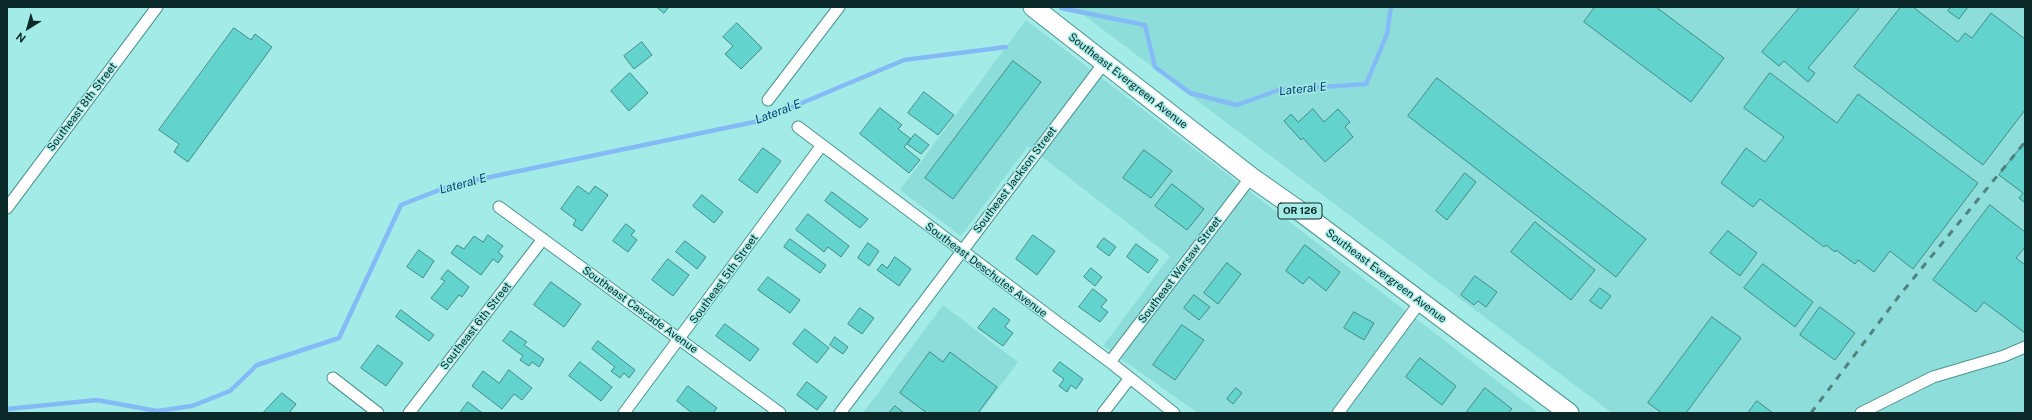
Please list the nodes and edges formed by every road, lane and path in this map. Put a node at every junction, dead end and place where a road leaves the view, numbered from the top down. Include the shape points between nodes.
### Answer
1 (157, 7) edge
2 (839, 7) edge
3 (1033, 7) edge
4 (1104, 63) junction
5 (768, 100) dead end
6 (798, 127) dead end
7 (822, 145) junction
8 (1251, 177) junction
9 (499, 207) dead end
10 (7, 208) edge
11 (543, 240) junction
12 (961, 251) junction
13 (1420, 302) junction
14 (680, 340) junction
15 (2025, 347) edge
16 (1110, 362) junction
17 (333, 378) dead end
18 (1130, 378) junction
19 (378, 413) edge
20 (409, 413) edge
21 (624, 413) edge
22 (780, 413) edge
23 (840, 413) edge
24 (1103, 413) edge
25 (1174, 413) edge
26 (1338, 413) edge
27 (1569, 413) edge
28 (1861, 413) edge

1 - 10 street, Southeast 8th Street
2 - 5 street
3 - 4 highway, Southeast Evergreen Avenue / OR 126
4 - 8 highway, Southeast Evergreen Avenue / OR 126
4 - 12 street, Southeast Jackson Street
6 - 7 street, Southeast Deschutes Avenue
7 - 12 street, Southeast Deschutes Avenue
7 - 14 street, Southeast 5th Street
8 - 13 highway, Southeast Evergreen Avenue / OR 126
8 - 16 street, Southeast Warsaw Street
9 - 11 street, Southeast Cascade Avenue
11 - 14 street, Southeast Cascade Avenue
11 - 20 street, Southeast 6th Street
12 - 16 street, Southeast Deschutes Avenue
12 - 23 street, Southeast Jackson Street
13 - 26 street
13 - 27 highway, Southeast Evergreen Avenue / OR 126
14 - 21 street, Southeast 5th Street
14 - 22 street, Southeast Cascade Avenue
15 - 28 street via 2004,356 1933,376
16 - 18 street, Southeast Deschutes Avenue
17 - 19 street
18 - 24 street
18 - 25 street, Southeast Deschutes Avenue

